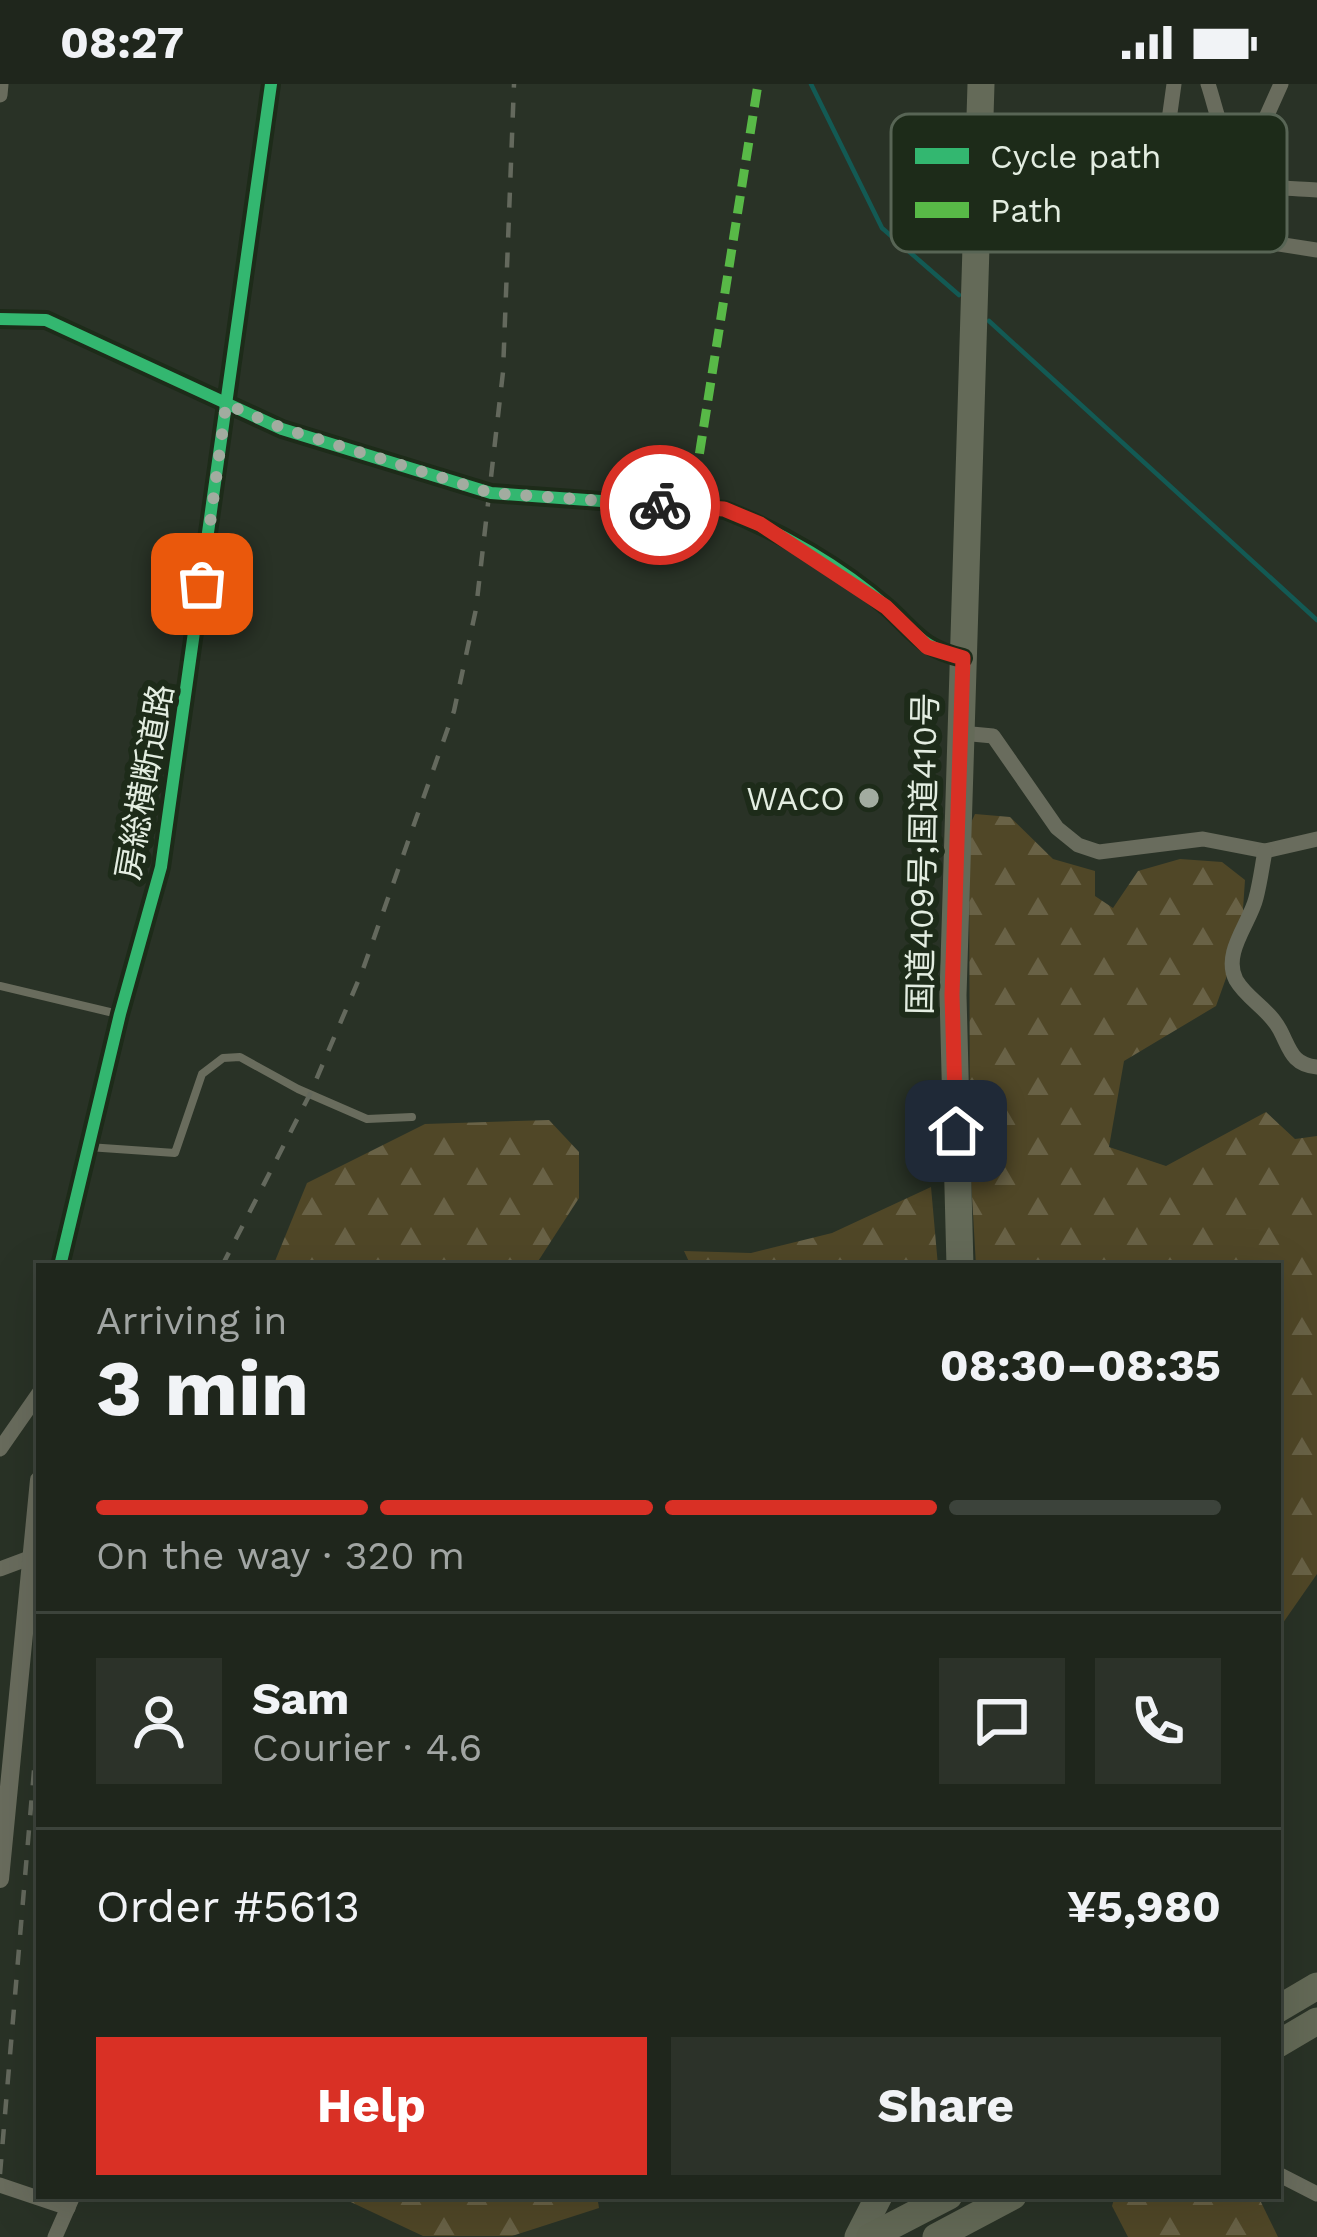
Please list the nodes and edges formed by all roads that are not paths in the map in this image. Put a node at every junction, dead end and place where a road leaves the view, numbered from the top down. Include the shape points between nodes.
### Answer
1 (1, 84) edge
2 (271, 84) edge
3 (981, 84) edge
4 (1174, 84) edge
5 (1208, 84) edge
6 (1281, 84) edge
7 (0, 95) edge
8 (980, 114) edge
9 (1170, 114) edge
10 (1218, 114) edge
11 (1268, 114) edge
12 (1287, 187) edge
13 (1317, 190) edge
14 (1287, 245) edge
15 (1317, 250) edge
16 (976, 252) edge
17 (0, 319) edge
18 (226, 404) junction
19 (963, 658) junction
20 (961, 733) junction
21 (1317, 839) edge
22 (1264, 851) junction
23 (0, 986) edge
24 (120, 1014) junction
25 (1317, 1067) edge
26 (412, 1117) dead end
27 (86, 1147) junction
28 (61, 1263) edge
29 (960, 1263) edge
30 (36, 1397) edge
31 (0, 1449) edge
32 (36, 1513) edge
33 (32, 1557) junction
34 (0, 1569) edge
35 (0, 1879) edge
36 (1317, 1986) edge
37 (1281, 2007) edge
38 (1317, 2021) edge
39 (1281, 2042) edge
40 (1281, 2176) edge
41 (0, 2185) edge
42 (36, 2194) edge
43 (1317, 2194) edge
44 (877, 2199) edge
45 (943, 2199) edge
46 (1006, 2199) edge
47 (71, 2202) edge
48 (55, 2237) edge
49 (858, 2237) edge
50 (870, 2237) edge
51 (936, 2237) edge

1 - 7 street
2 - 18 street, 房総横断道路
3 - 8 highway, 国道409号;国道410号
4 - 9 street
5 - 10 street
6 - 11 street
12 - 13 street
14 - 15 street
16 - 19 highway, 国道409号;国道410号
17 - 18 street via 46,320
18 - 19 street via 491,493 724,509 818,559 927,647
18 - 24 street, 房総横断道路 via 161,867
19 - 20 highway, 国道409号;国道410号
20 - 22 street via 993,736 1041,810 1078,845 1117,852 1203,839
20 - 29 highway, 国道409号;国道410号 via 952,995
21 - 22 street
22 - 25 street via 1232,968 1293,1058
23 - 24 lane
24 - 27 street, 房総横断道路
26 - 27 lane via 368,1119 240,1057 223,1058 202,1074 175,1154
27 - 28 street, 房総横断道路
30 - 31 street
32 - 33 street
33 - 34 street
33 - 35 street
36 - 37 highway
38 - 39 highway
40 - 43 street
41 - 42 street
44 - 49 highway
45 - 50 highway
46 - 51 highway
47 - 48 street

